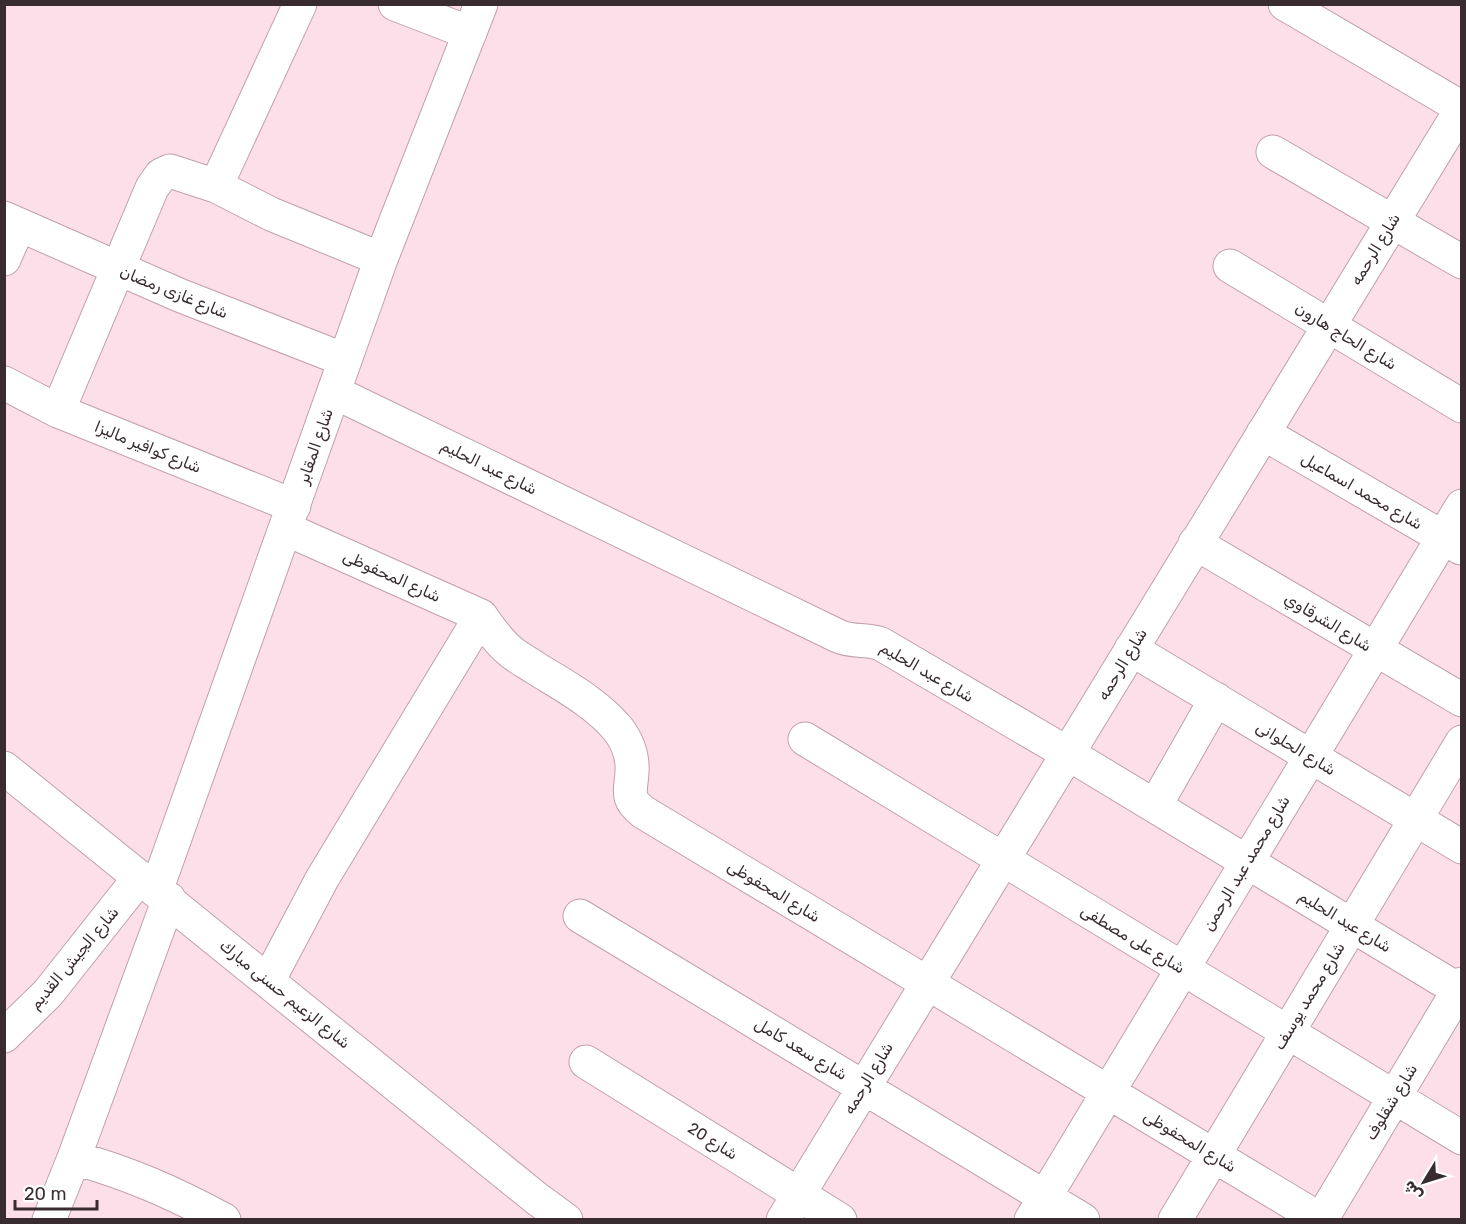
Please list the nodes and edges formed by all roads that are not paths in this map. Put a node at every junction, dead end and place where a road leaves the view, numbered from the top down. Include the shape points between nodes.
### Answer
1 (300, 4) edge
2 (395, 4) edge
3 (1285, 4) edge
4 (475, 19) edge
5 (1461, 108) edge
6 (1273, 152) dead end
7 (216, 186) junction
8 (12, 221) edge
9 (1392, 221) junction
10 (4, 259) edge
11 (381, 259) junction
12 (1461, 262) edge
13 (1230, 266) dead end
14 (118, 269) junction
15 (1329, 326) junction
16 (345, 360) junction
17 (4, 383) edge
18 (334, 392) junction
19 (1461, 406) edge
20 (58, 411) junction
21 (1263, 433) junction
22 (1461, 506) edge
23 (290, 518) junction
24 (1195, 543) junction
25 (1452, 543) edge
26 (481, 616) junction
27 (1131, 649) junction
28 (1375, 649) junction
29 (1216, 699) junction
30 (1461, 700) edge
31 (805, 739) dead end
32 (1461, 742) edge
33 (1068, 753) junction
34 (1310, 756) junction
35 (4, 768) edge
36 (1155, 806) junction
37 (1415, 819) junction
38 (1461, 847) edge
39 (1002, 859) junction
40 (1247, 861) junction
41 (155, 889) junction
42 (580, 916) dead end
43 (1352, 925) junction
44 (1182, 969) junction
45 (268, 981) junction
46 (927, 982) junction
47 (1460, 988) edge
48 (1287, 1032) junction
49 (4, 1036) edge
50 (586, 1062) dead end
51 (863, 1087) junction
52 (1108, 1092) junction
53 (1394, 1097) junction
54 (1461, 1138) edge
55 (1214, 1155) junction
56 (74, 1158) junction
57 (791, 1207) edge
58 (1038, 1208) edge
59 (527, 1209) edge
60 (213, 1217) edge
61 (49, 1220) edge
62 (566, 1220) edge
63 (840, 1220) edge
64 (1083, 1220) edge
65 (1175, 1220) edge
66 (1321, 1220) edge

1 - 7 street
2 - 4 street
3 - 5 street
4 - 11 street, شارع المقابر
5 - 9 street, شارع الرحمه
6 - 9 street
7 - 11 street
7 - 14 street via 170,171 161,175
8 - 10 street
8 - 14 street, شارع غازى رمضان
9 - 12 street
9 - 15 street, شارع الرحمه
11 - 16 street, شارع المقابر
13 - 15 street, شارع الحاج هارون
14 - 16 street, شارع غازى رمضان
14 - 20 street
15 - 19 street, شارع الحاج هارون
15 - 21 street, شارع الرحمه
16 - 18 street, شارع المقابر
17 - 20 street, شارع كوافير ماليزا
18 - 23 street, شارع المقابر
18 - 33 street, شارع عبد الحليم via 845,640 876,642
20 - 23 street, شارع كوافير ماليزا
21 - 24 street, شارع الرحمه
21 - 25 street, شارع محمد اسماعيل
22 - 25 street, شارع محمد عبد الرحمن
23 - 26 street, شارع المحفوظى
23 - 41 street, شارع المقابر
24 - 27 street, شارع الرحمه
24 - 28 street, شارع الشرقاوي
25 - 28 street, شارع محمد عبد الرحمن
26 - 45 street via 322,879
26 - 46 street, شارع المحفوظى via 511,653 607,715 624,736 630,753 629,789 638,808
27 - 29 street, شارع الحلوانى
27 - 33 street, شارع الرحمه
28 - 30 street, شارع الشرقاوي
28 - 34 street, شارع محمد عبد الرحمن
29 - 34 street, شارع الحلوانى
29 - 36 street
31 - 39 street, شارع على مصطفى
32 - 37 street, شارع محمد يوسف
33 - 36 street, شارع عبد الحليم
33 - 39 street, شارع الرحمه
34 - 37 street, شارع الحلوانى
34 - 40 street, شارع محمد عبد الرحمن
35 - 41 street, شارع الزعيم حسنى مبارك
36 - 40 street, شارع عبد الحليم
37 - 38 street, شارع الحلوانى
37 - 43 street, شارع محمد يوسف
39 - 44 street, شارع على مصطفى
39 - 46 street, شارع الرحمه
40 - 43 street, شارع عبد الحليم
40 - 44 street, شارع محمد عبد الرحمن
41 - 45 street, شارع الزعيم حسنى مبارك
41 - 49 street, شارع الجيش القديم
41 - 56 street, شارع المقابر
42 - 51 street, شارع سعد كامل
43 - 47 street, شارع عبد الحليم
43 - 48 street, شارع محمد يوسف
44 - 48 street, شارع على مصطفى
44 - 52 street, شارع محمد عبد الرحمن
45 - 59 street, شارع الزعيم حسنى مبارك
46 - 51 street, شارع الرحمه
46 - 52 street, شارع المحفوظى
47 - 53 street, شارع شقلوف
48 - 53 street, شارع على مصطفى
48 - 55 street, شارع محمد يوسف
50 - 57 street, شارع 20
51 - 57 street, شارع الرحمه
51 - 58 street, شارع سعد كامل
52 - 55 street, شارع المحفوظى
52 - 58 street, شارع محمد عبد الرحمن
53 - 54 street, شارع على مصطفى
53 - 66 street, شارع شقلوف
55 - 65 street, شارع محمد يوسف
55 - 66 street, شارع المحفوظى
56 - 60 street via 168,1191
56 - 61 street, شارع المقابر
57 - 63 street, شارع 20
58 - 64 street, شارع سعد كامل
59 - 62 street, شارع الزعيم حسنى مبارك

